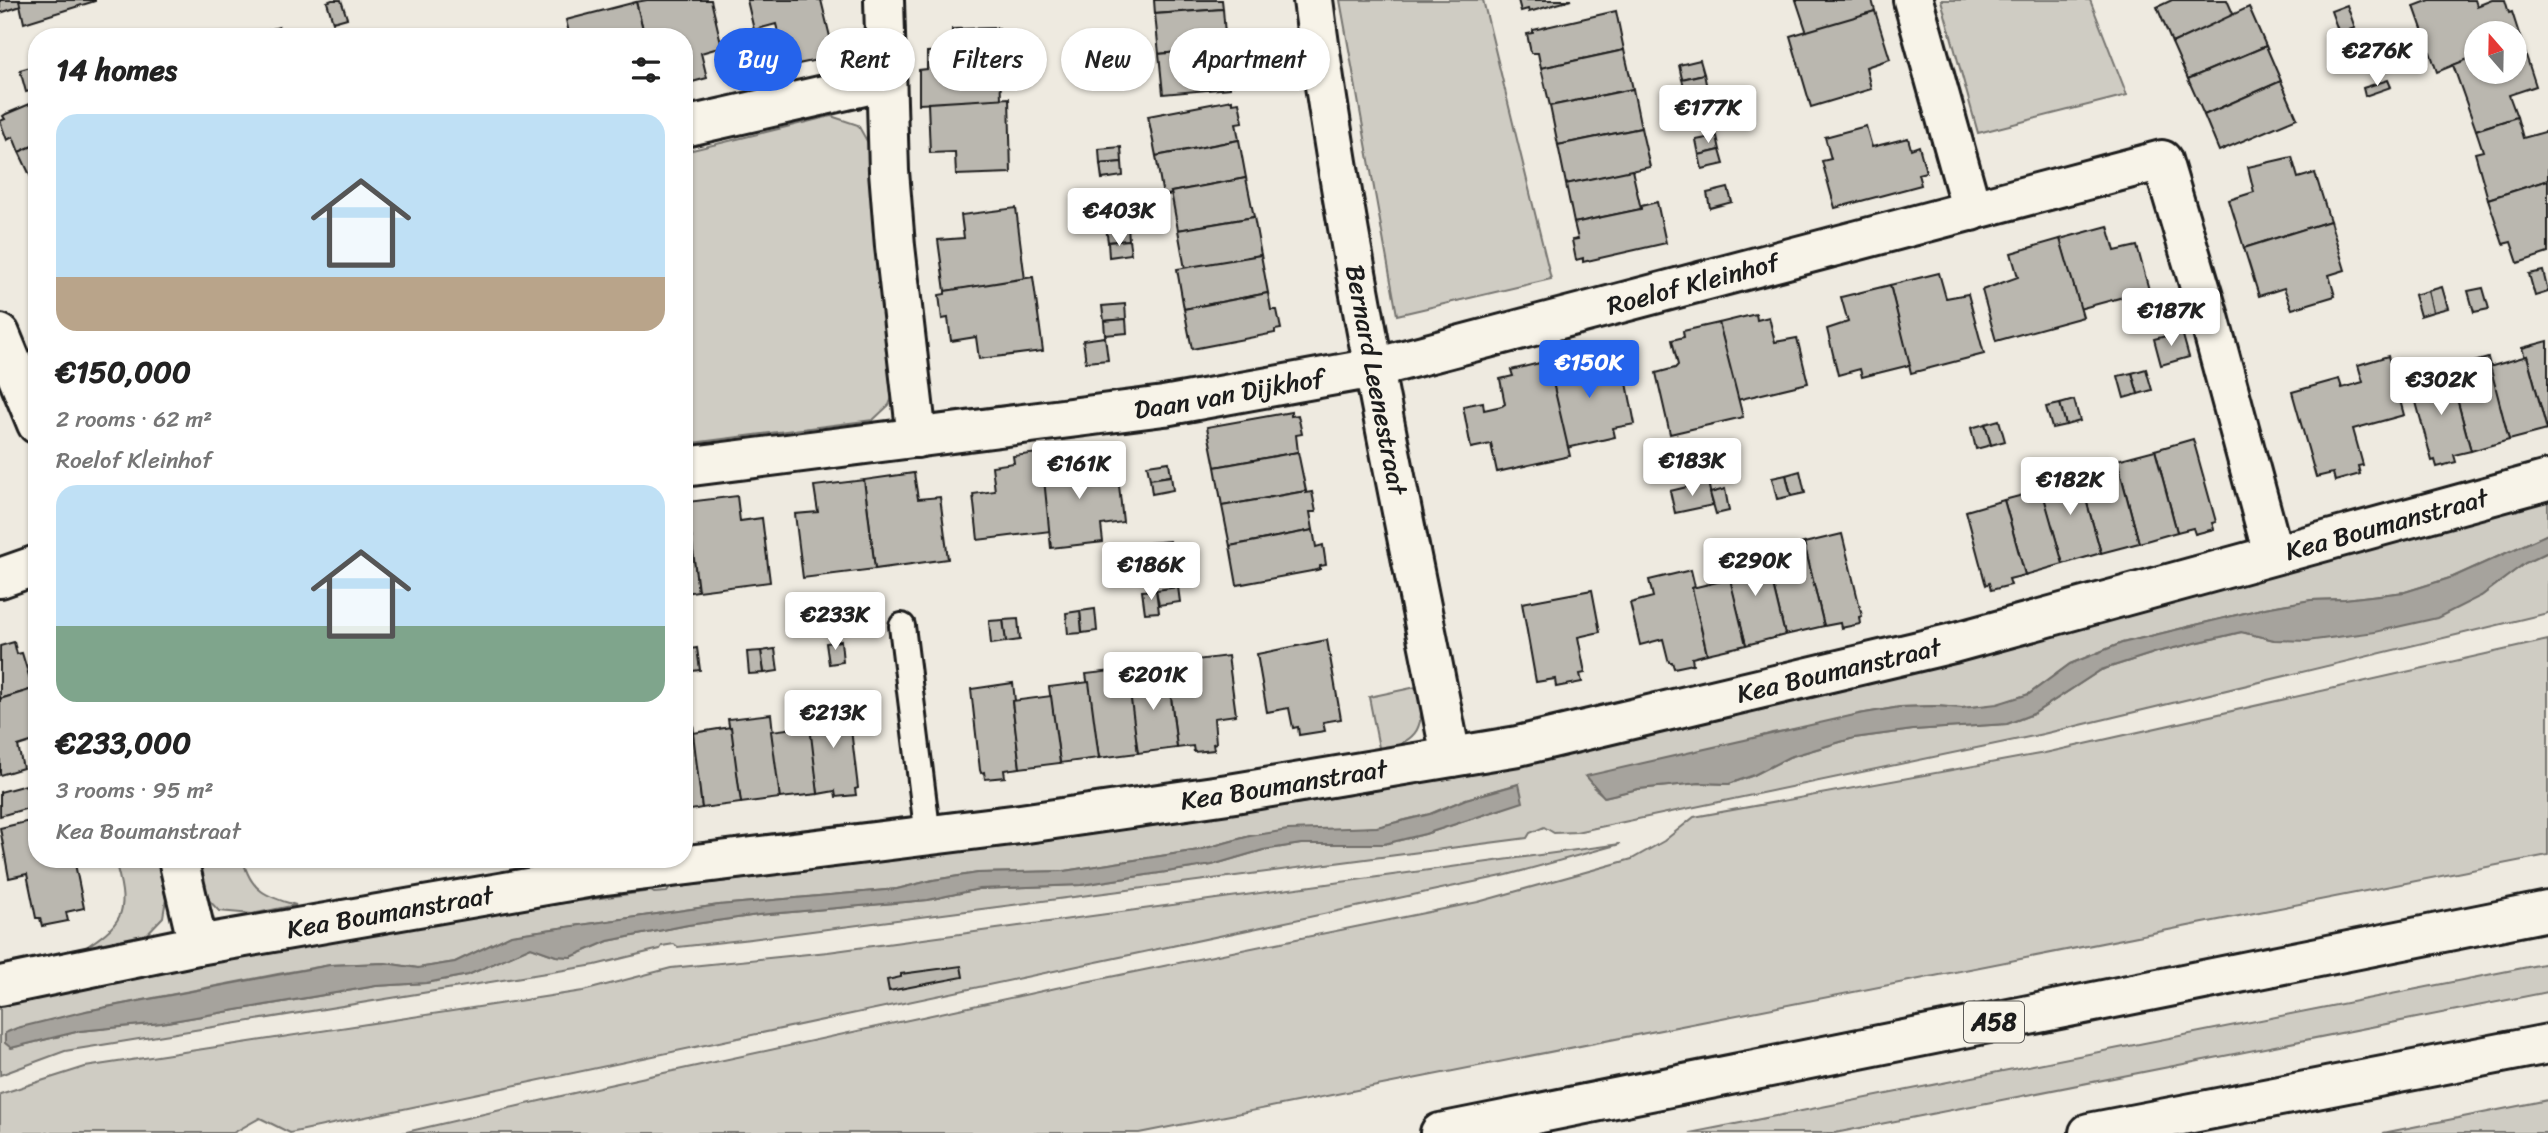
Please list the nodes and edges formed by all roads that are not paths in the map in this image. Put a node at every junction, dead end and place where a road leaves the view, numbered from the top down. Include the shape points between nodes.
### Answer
1 (884, 0) edge
2 (1313, 0) edge
3 (1913, 0) edge
4 (885, 28) edge
5 (842, 91) edge
6 (887, 91) edge
7 (693, 125) edge
8 (1972, 211) junction
9 (15, 345) edge
10 (1374, 368) junction
11 (28, 392) edge
12 (917, 438) junction
13 (693, 466) edge
14 (2548, 480) edge
15 (2273, 554) junction
16 (28, 568) edge
17 (0, 578) edge
18 (902, 626) dead end
19 (1451, 757) junction
20 (928, 837) junction
21 (693, 859) edge
22 (180, 868) edge
23 (596, 868) edge
24 (2548, 911) edge
25 (198, 945) junction
26 (0, 986) edge
27 (2548, 1044) edge
28 (1440, 1133) edge
29 (2089, 1133) edge

1 - 4 main road
2 - 10 main road, Bernard Leenestraat
3 - 8 main road
5 - 7 main road
6 - 12 main road via 896,258
8 - 10 main road, Roelof Kleinhof
8 - 15 main road, Roelof Kleinhof via 2162,160
9 - 11 main road
10 - 12 main road, Daan van Dijkhof via 1164,405
10 - 19 main road, Bernard Leenestraat
12 - 13 main road, Daan van Dijkhof
14 - 15 main road, Kea Boumanstraat
15 - 19 main road, Kea Boumanstraat via 1832,673 1518,746
16 - 17 main road
18 - 20 lane
19 - 20 main road, Kea Boumanstraat
20 - 21 main road, Kea Boumanstraat
22 - 25 main road
23 - 25 main road, Kea Boumanstraat
24 - 28 main road, A58
25 - 26 main road, Kea Boumanstraat
27 - 29 main road

